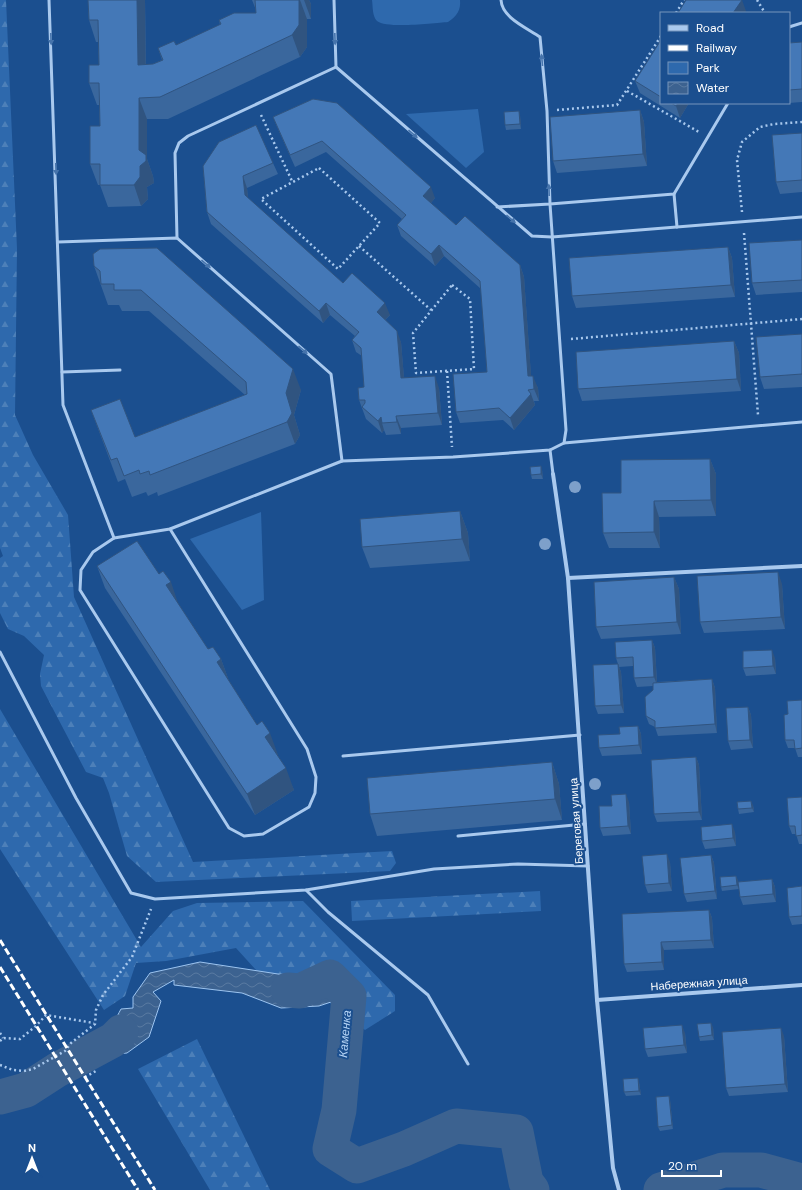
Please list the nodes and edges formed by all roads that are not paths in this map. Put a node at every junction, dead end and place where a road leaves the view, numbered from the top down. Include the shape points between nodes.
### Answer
1 (50, 0) edge
2 (334, 0) edge
3 (501, 0) edge
4 (802, 23) edge
5 (790, 27) edge
6 (336, 67) junction
7 (727, 104) edge
8 (674, 194) junction
9 (550, 204) junction
10 (497, 207) junction
11 (802, 218) edge
12 (677, 227) junction
13 (552, 237) junction
14 (177, 238) junction
15 (58, 242) junction
16 (120, 370) dead end
17 (62, 372) junction
18 (802, 422) edge
19 (564, 443) junction
20 (550, 450) junction
21 (342, 461) junction
22 (553, 474) joint
23 (170, 529) junction
24 (114, 538) junction
25 (802, 566) edge
26 (568, 578) junction
27 (0, 652) edge
28 (580, 735) junction
29 (342, 756) dead end
30 (585, 824) junction
31 (458, 836) dead end
32 (588, 866) junction
33 (306, 890) junction
34 (802, 985) edge
35 (597, 1000) junction
36 (468, 1064) dead end
37 (619, 1190) edge

1 -> 15 lane
2 -> 6 lane
9 -> 3 lane via 547,110 540,37 509,16
4 - 5 lane
6 -> 10 lane
6 - 14 lane via 188,136 179,143 175,153
7 - 8 lane
8 - 9 lane
8 - 12 lane
9 - 10 lane
9 - 13 lane
10 -> 13 lane via 532,236
11 - 12 lane
12 - 13 lane
13 - 19 lane via 561,340 566,430
14 - 15 lane
14 -> 21 lane via 331,374
15 - 17 lane
16 - 17 lane
17 - 24 lane via 63,405
18 - 19 lane
19 - 20 lane
20 - 21 lane
20 - 22 lane
21 - 23 lane
22 - 26 street, Береговая улица
23 - 24 lane
23 - 24 lane via 307,749 316,778 315,793 309,807 263,834 244,836 229,828 80,590 81,570 93,552
25 - 26 street
26 - 28 street, Береговая улица
27 - 33 lane via 76,798 131,893 155,899
28 - 29 lane
28 - 30 street, Береговая улица
30 - 31 lane
30 - 32 street, Береговая улица
32 - 33 lane via 518,864 434,869
32 - 35 street, Береговая улица
33 - 36 lane via 328,912 428,995
34 - 35 street, Набережная улица
35 - 37 street, Береговая улица via 613,1168

